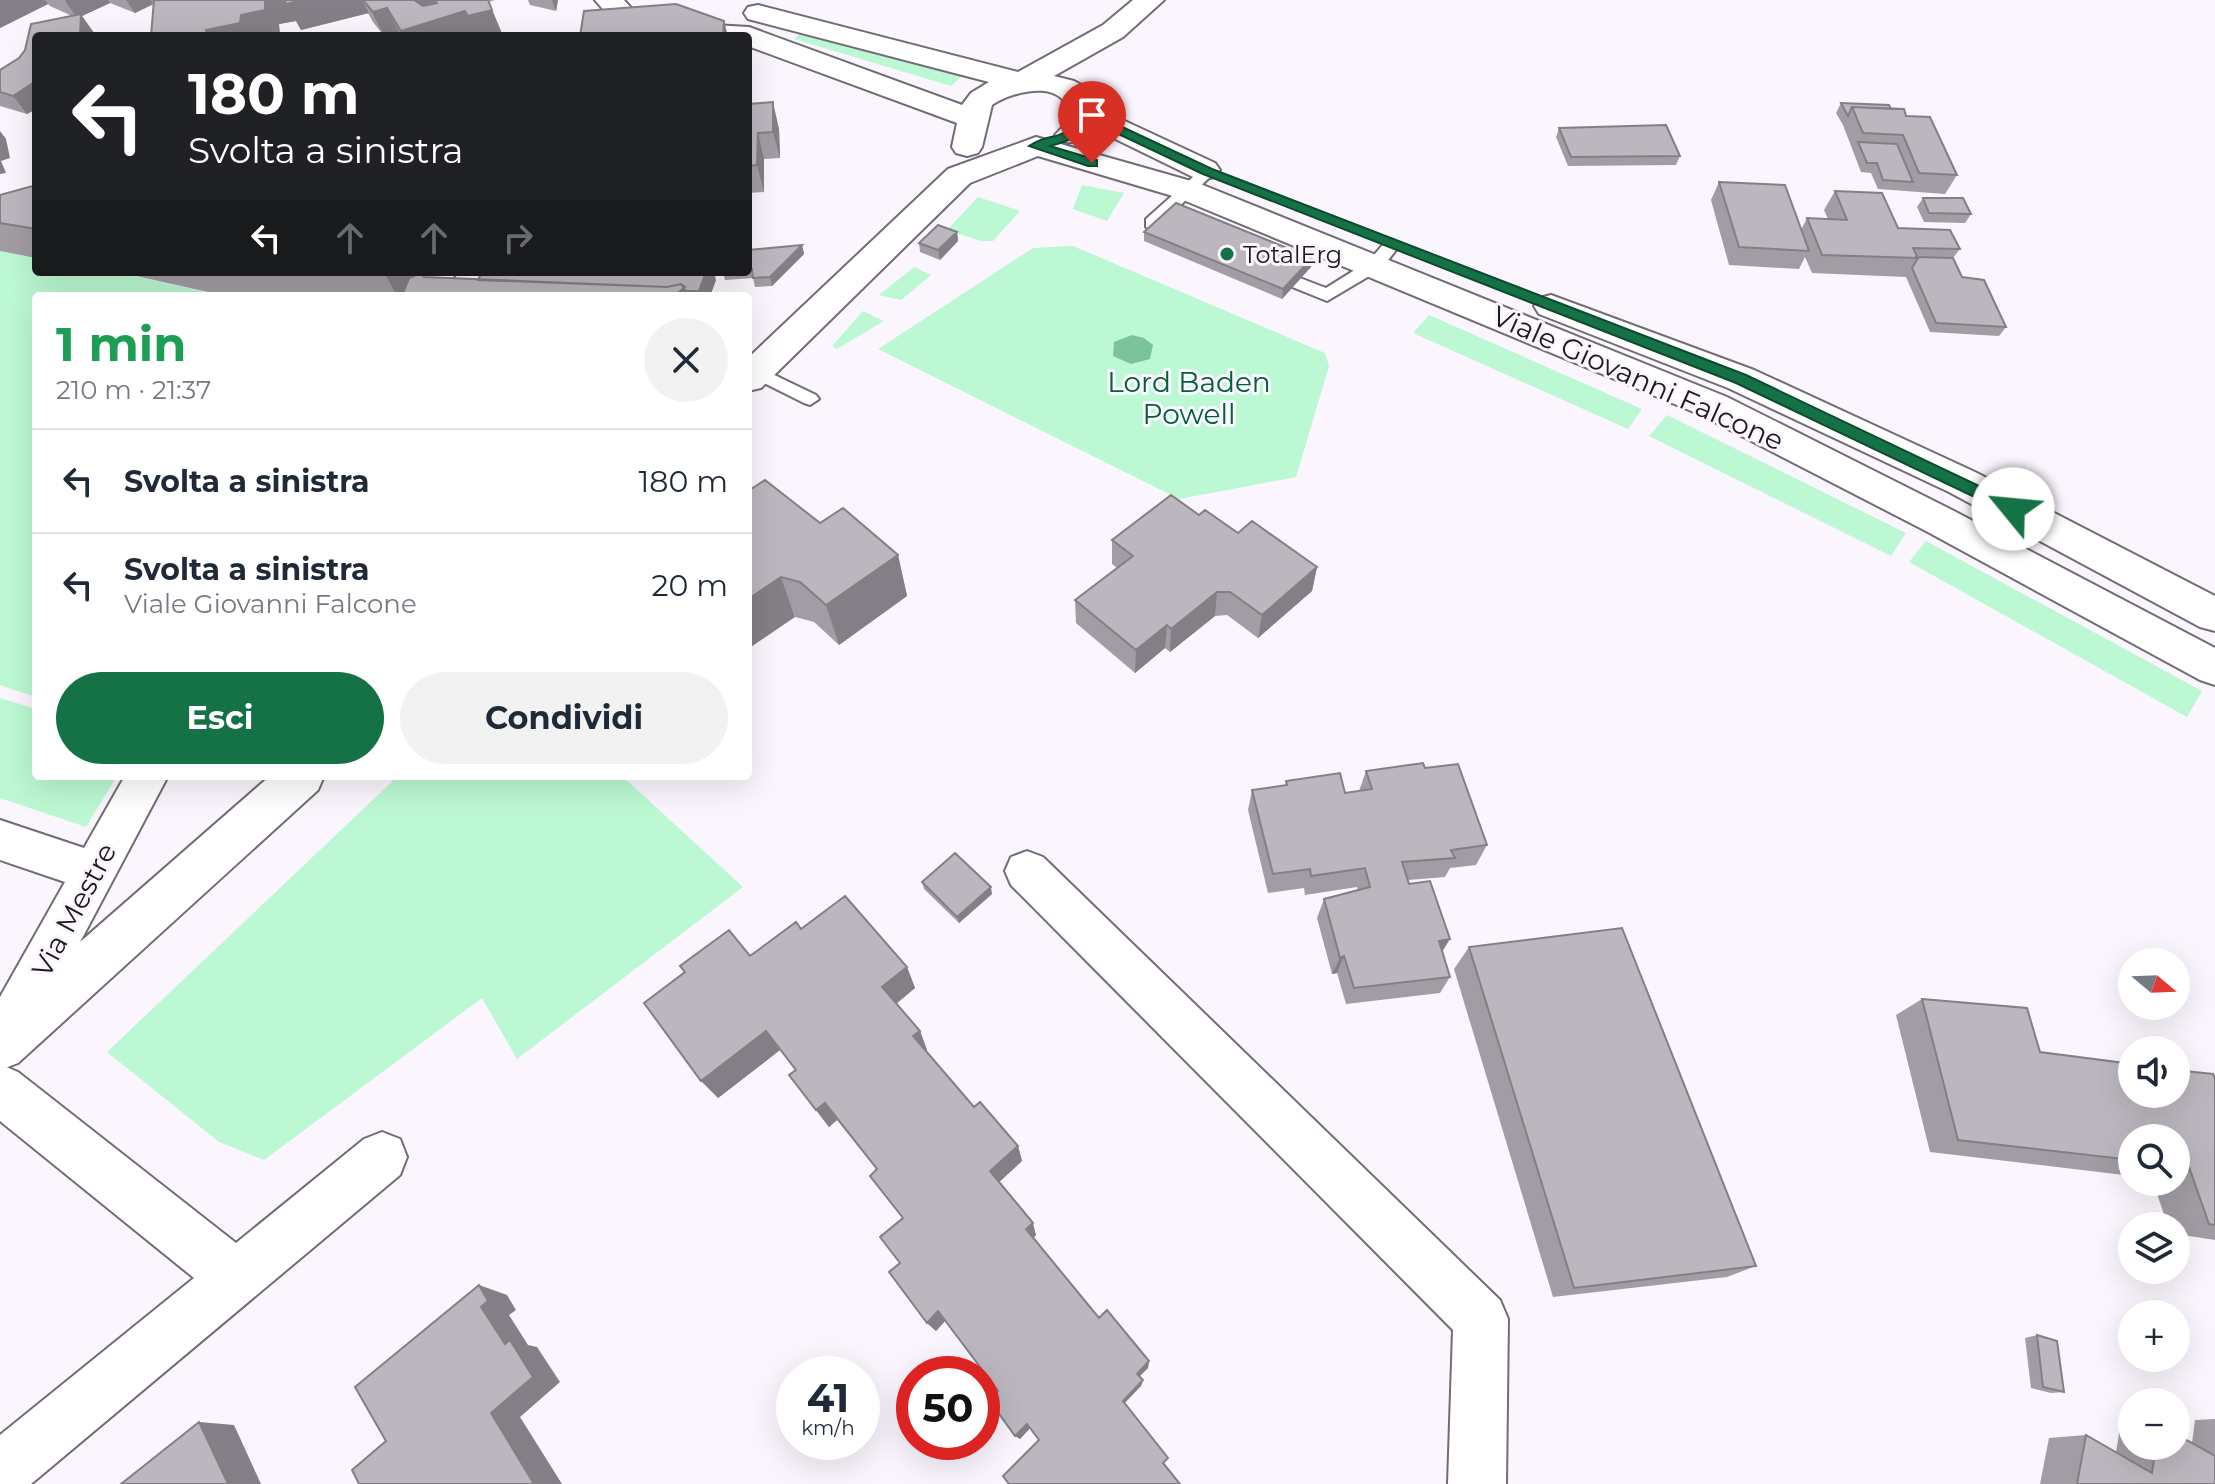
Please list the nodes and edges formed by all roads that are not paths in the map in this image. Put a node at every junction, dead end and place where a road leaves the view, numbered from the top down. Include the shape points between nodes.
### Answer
1 (609, 0) edge
2 (1150, 0) edge
3 (635, 29) junction
4 (1113, 31) junction
5 (622, 32) edge
6 (713, 32) edge
7 (752, 38) edge
8 (1022, 82) junction
9 (1084, 106) junction
10 (974, 119) junction
11 (1036, 146) junction
12 (959, 176) junction
13 (1197, 181) junction
14 (1196, 241) edge
15 (1383, 255) junction
16 (1254, 265) edge
17 (752, 376) edge
18 (810, 399) dead end
19 (2215, 615) edge
20 (2215, 668) edge
21 (145, 780) edge
22 (297, 780) edge
23 (0, 840) edge
24 (1027, 871) dead end
25 (94, 872) junction
26 (0, 1044) edge
27 (0, 1089) edge
28 (382, 1157) dead end
29 (234, 1276) junction
30 (0, 1472) edge
31 (1477, 1484) edge

1 - 3 main road
2 - 4 main road
3 - 5 main road
3 - 6 main road
3 - 8 main road via 737,8
4 - 8 main road
4 - 9 main road
7 - 10 main road
8 - 9 main road via 1057,85
8 - 10 main road via 991,91 974,109
9 - 11 main road via 1077,131
9 - 13 main road, Viale Giovanni Falcone
10 - 11 main road via 988,137
10 - 12 main road
11 - 12 main road
11 - 13 main road, Viale Giovanni Falcone
12 - 17 main road
13 - 14 lane via 1152,223
13 - 15 main road, Viale Giovanni Falcone
15 - 16 lane via 1327,295
15 - 19 main road, Viale Giovanni Falcone via 1741,379 1962,482
15 - 20 main road, Viale Giovanni Falcone via 1714,406
17 - 18 lane
21 - 25 street, Via Mestre
22 - 26 main road
23 - 25 street
24 - 31 street via 1481,1319
25 - 26 street, Via Mestre
27 - 29 street
28 - 29 street
29 - 30 street

